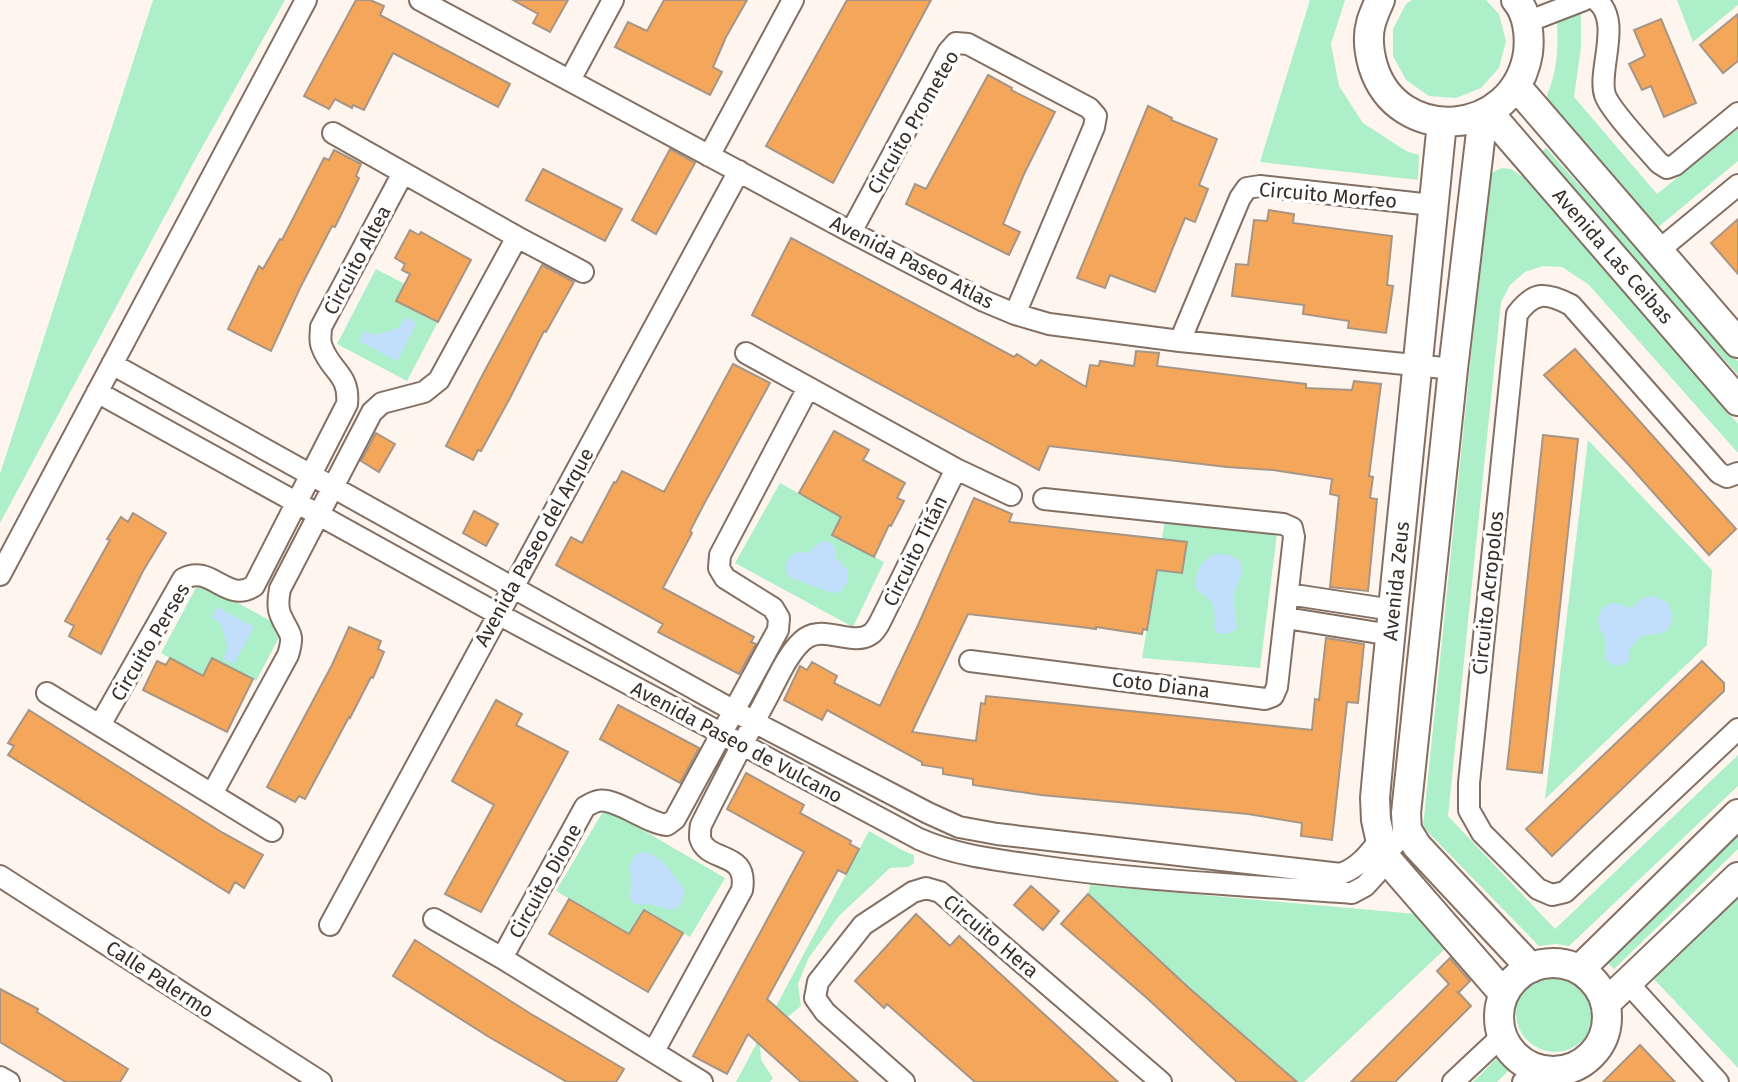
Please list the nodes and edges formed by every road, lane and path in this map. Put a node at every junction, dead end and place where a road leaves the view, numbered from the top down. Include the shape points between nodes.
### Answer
1 (306, 0) edge
2 (613, 0) edge
3 (793, 0) edge
4 (1380, 0) edge
5 (1584, 0) edge
6 (1596, 0) edge
7 (427, 2) edge
8 (1523, 7) edge
9 (570, 80) junction
10 (1516, 86) junction
11 (1738, 113) edge
12 (1486, 114) junction
13 (1442, 122) junction
14 (333, 133) dead end
15 (709, 156) junction
16 (739, 171) junction
17 (403, 173) junction
18 (1738, 185) edge
19 (1432, 205) junction
20 (851, 232) junction
21 (517, 237) junction
22 (1658, 251) junction
23 (583, 272) dead end
24 (1015, 314) junction
25 (1180, 341) junction
26 (1738, 343) edge
27 (746, 353) dead end
28 (112, 364) junction
29 (1418, 365) junction
30 (1453, 369) junction
31 (808, 388) junction
32 (97, 392) junction
33 (1738, 401) edge
34 (956, 469) junction
35 (1738, 473) edge
36 (311, 476) junction
37 (332, 488) junction
38 (1011, 495) dead end
39 (1044, 499) dead end
40 (297, 502) junction
41 (318, 514) junction
42 (0, 575) edge
43 (512, 588) junction
44 (1288, 594) junction
45 (498, 614) junction
46 (1286, 618) junction
47 (1392, 622) junction
48 (970, 661) dead end
49 (1385, 688) junction
50 (1420, 691) junction
51 (47, 693) dead end
52 (733, 711) junction
53 (754, 722) junction
54 (100, 725) junction
55 (1738, 729) edge
56 (721, 733) junction
57 (742, 744) junction
58 (212, 794) junction
59 (1738, 814) edge
60 (1407, 830) junction
61 (272, 831) dead end
62 (1095, 846) junction
63 (1382, 848) junction
64 (1093, 873) junction
65 (0, 876) edge
66 (1738, 877) edge
67 (434, 919) dead end
68 (330, 925) dead end
69 (502, 958) junction
70 (1531, 968) junction
71 (1580, 969) junction
72 (1627, 982) junction
73 (1504, 994) junction
74 (1606, 1003) junction
75 (1502, 1036) junction
76 (654, 1051) junction
77 (1529, 1075) edge
78 (0, 1077) edge
79 (9, 1082) edge
80 (321, 1082) edge
81 (702, 1082) edge
82 (904, 1082) edge
83 (1161, 1082) edge
84 (1453, 1082) edge
85 (1718, 1082) edge

1 - 28 street
2 - 9 street
3 - 15 street
4 - 13 street via 1370,25 1369,53 1377,79 1393,100 1416,116
5 - 8 street
6 - 11 street via 1607,22 1604,94 1659,163 1675,165
7 - 9 street, Avenida Paseo Atlas
8 - 10 street via 1529,44
9 - 15 street, Avenida Paseo Atlas
10 - 12 street
10 - 22 street, Avenida Las Ceibas
12 - 13 street
12 - 30 street, Avenida Zeus
12 - 33 street, Avenida Las Ceibas
13 - 19 street, Avenida Zeus
14 - 17 street
15 - 16 street, Avenida Paseo Atlas
16 - 20 street, Avenida Paseo Atlas
16 - 43 street, Avenida Paseo del Arque
17 - 21 street
17 - 36 street, Circuito Altea via 321,327 320,344 349,392
18 - 22 street
19 - 25 street, Circuito Morfeo via 1247,188
19 - 29 street, Avenida Zeus
20 - 24 street, Avenida Paseo Atlas
20 - 24 street, Circuito Prometeo via 948,52 956,43 968,44 1096,116
21 - 23 street
21 - 37 street via 439,380 424,392 382,403 372,412
22 - 26 street, Avenida Las Ceibas
24 - 25 street, Avenida Paseo Atlas via 1049,324
25 - 29 street, Avenida Paseo Atlas
27 - 31 street
28 - 32 street
28 - 36 street, Avenida Paseo de Vulcano
29 - 30 street, Avenida Paseo Atlas
29 - 47 street, Avenida Zeus
30 - 50 street, Avenida Zeus
31 - 34 street
31 - 52 street via 720,555 725,578 773,608 779,618 778,630
32 - 40 street, Avenida Paseo de Vulcano
32 - 42 street
34 - 38 street
34 - 53 street, Circuito Titán via 879,624 860,638 809,635 785,664
35 - 55 street, Circuito Acropolos via 1719,473 1571,305 1541,295 1527,301 1517,314 1469,810 1482,833 1538,889 1552,895 1565,892
36 - 37 street, Avenida Paseo de Vulcano
36 - 40 street, Circuito Perses
37 - 41 street
37 - 43 street, Avenida Paseo de Vulcano
39 - 44 street, Coto Diana via 1283,524 1292,528 1294,537
40 - 41 street, Avenida Paseo de Vulcano
40 - 54 street, Circuito Perses via 254,586 234,591 202,575 183,579
41 - 45 street, Avenida Paseo de Vulcano
41 - 58 street via 280,589 280,616 291,632 288,655
43 - 45 street, Avenida Paseo del Arque
43 - 52 street, Avenida Paseo de Vulcano
44 - 46 street, Coto Diana
44 - 47 street
45 - 56 street, Avenida Paseo de Vulcano
45 - 68 street, Avenida Paseo del Arque
46 - 47 street
46 - 48 street, Coto Diana via 1277,687 1265,699
47 - 49 street, Avenida Zeus
49 - 50 street
49 - 63 street, Avenida Zeus via 1375,798
50 - 60 street, Avenida Zeus
51 - 54 street
52 - 53 street, Avenida Paseo de Vulcano
52 - 56 street
53 - 57 street
53 - 62 street, Avenida Paseo de Vulcano via 959,827
54 - 58 street
56 - 57 street, Avenida Paseo de Vulcano
56 - 69 street, Circuito Dione via 667,825 610,801 585,807
57 - 64 street, Avenida Paseo de Vulcano via 941,849
57 - 76 street via 701,825 700,837 705,847 739,865 742,890
58 - 61 street
59 - 71 street
60 - 63 street, Avenida Paseo de Vulcano
60 - 70 street
62 - 63 street, Avenida Paseo de Vulcano via 1341,874
62 - 64 street
63 - 64 street, Avenida Paseo de Vulcano via 1376,874 1352,893
63 - 73 street
65 - 80 street, Calle Palermo
66 - 72 street
67 - 69 street, Circuito Dione
69 - 76 street, Circuito Dione
70 - 71 street via 1547,963
70 - 73 street
71 - 74 street
72 - 74 street
72 - 85 street
73 - 75 street
74 - 77 street via 1602,1041 1590,1057 1574,1067
75 - 77 street
75 - 84 street
76 - 81 street, Circuito Dione
78 - 79 street
82 - 83 street, Circuito Hera via 815,998 818,982 863,925 926,888 940,892

